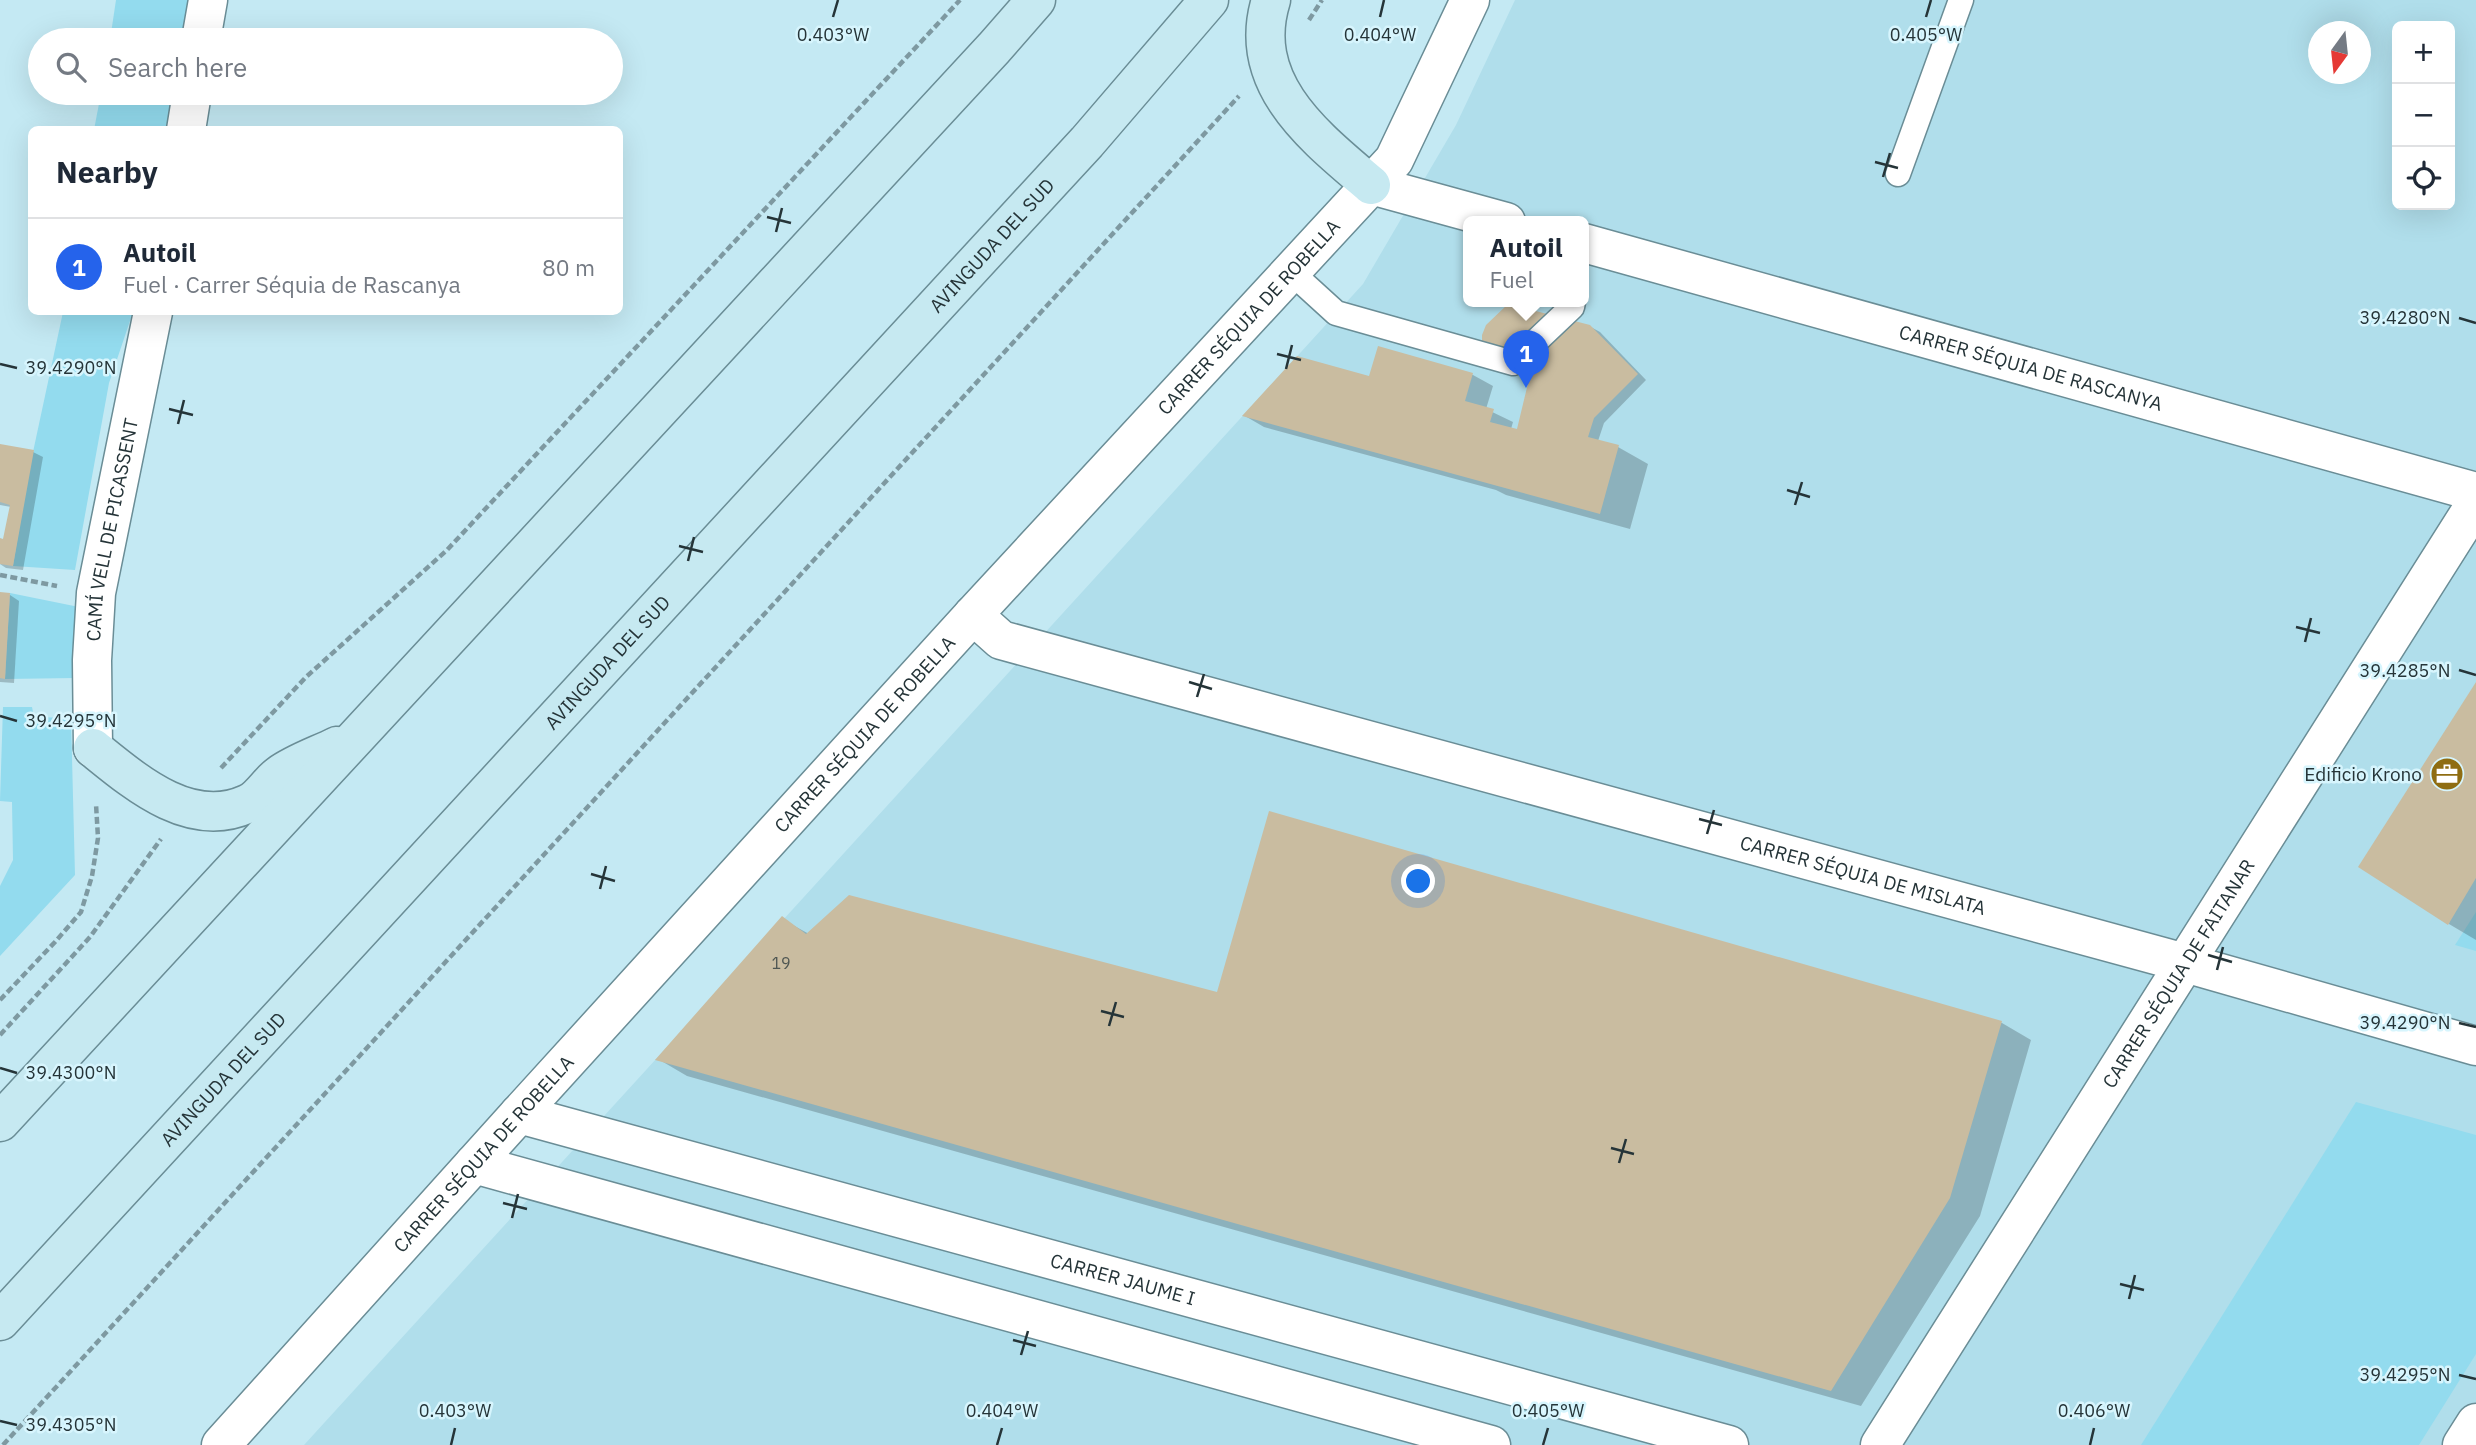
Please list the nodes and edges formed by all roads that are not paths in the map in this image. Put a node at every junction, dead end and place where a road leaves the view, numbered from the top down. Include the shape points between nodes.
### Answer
1 (208, 0) edge
2 (1036, 0) edge
3 (1209, 0) edge
4 (1271, 0) edge
5 (1470, 0) edge
6 (1961, 0) edge
7 (203, 28) edge
8 (190, 105) edge
9 (187, 126) edge
10 (1898, 174) dead end
11 (1371, 184) junction
12 (1485, 216) edge
13 (1589, 251) edge
14 (1291, 272) junction
15 (1572, 307) edge
16 (152, 315) edge
17 (2476, 492) edge
18 (2476, 503) edge
19 (973, 615) junction
20 (358, 736) junction
21 (93, 748) joint
22 (2185, 963) junction
23 (2476, 1046) edge
24 (519, 1114) junction
25 (0, 1122) edge
26 (474, 1164) junction
27 (0, 1321) edge
28 (2476, 1423) edge
29 (221, 1445) edge
30 (1490, 1445) edge
31 (1730, 1445) edge
32 (1880, 1445) edge
33 (2462, 1445) edge

1 - 7 street
2 - 20 main road
3 - 27 main road, AVINGUDA DEL SUD via 1087,142
4 - 11 main road via 1266,17 1269,64 1280,92 1317,138
5 - 11 street, CARRER SÉQUIA DE ROBELLA via 1394,160
6 - 10 lane
8 - 9 street
11 - 12 street
11 - 14 street, CARRER SÉQUIA DE ROBELLA
13 - 17 street, CARRER SÉQUIA DE RASCANYA
14 - 15 lane via 1336,313 1513,363
14 - 19 street, CARRER SÉQUIA DE ROBELLA
16 - 21 street, CAMÍ VELL DE PICASSENT via 96,593
18 - 22 street, CARRER SÉQUIA DE FAITANAR
19 - 22 street, CARRER SÉQUIA DE MISLATA via 1001,640
19 - 24 street, CARRER SÉQUIA DE ROBELLA
20 - 21 main road via 280,774 250,803 223,812 185,807 142,787
20 - 25 main road
22 - 23 street, CARRER SÉQUIA DE MISLATA
22 - 32 street, CARRER SÉQUIA DE FAITANAR
24 - 26 street, CARRER SÉQUIA DE ROBELLA
24 - 31 street, CARRER JAUME I
26 - 29 street, CARRER SÉQUIA DE ROBELLA
26 - 30 street
28 - 33 street

